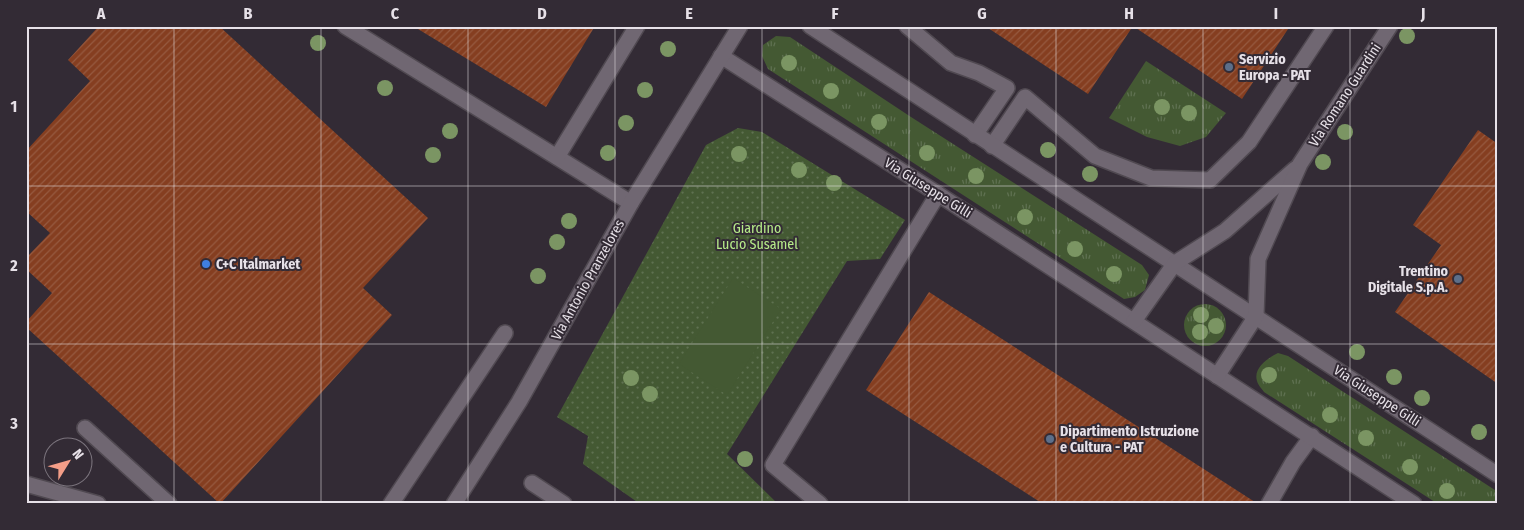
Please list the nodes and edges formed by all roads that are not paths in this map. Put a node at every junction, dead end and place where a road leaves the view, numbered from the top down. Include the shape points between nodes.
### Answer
1 (345, 26) edge
2 (637, 26) edge
3 (740, 26) edge
4 (810, 26) edge
5 (907, 26) edge
6 (1326, 26) edge
7 (1390, 26) edge
8 (720, 56) junction
9 (975, 135) junction
10 (992, 146) junction
11 (557, 157) junction
12 (1300, 164) junction
13 (938, 194) junction
14 (631, 203) junction
15 (1175, 263) junction
16 (1256, 316) junction
17 (1134, 322) junction
18 (505, 333) dead end
19 (1217, 376) junction
20 (85, 428) dead end
21 (1312, 436) junction
22 (1498, 475) edge
23 (532, 483) dead end
24 (26, 484) edge
25 (98, 504) edge
26 (169, 504) edge
27 (391, 504) edge
28 (454, 504) edge
29 (564, 504) edge
30 (820, 504) edge
31 (1269, 504) edge
32 (1414, 504) edge

1 - 11 street
2 - 11 street
3 - 8 street, Via Antonio Pranzelores
4 - 9 street, Via Giuseppe Gilli
5 - 9 street via 951,63 1007,88
6 - 10 street via 1249,142 1210,180 1151,178 1095,156 1025,97
7 - 12 street, Via Romano Guardini
8 - 13 street, Via Giuseppe Gilli
8 - 14 street, Via Antonio Pranzelores
9 - 10 street, Via Giuseppe Gilli
10 - 15 street, Via Giuseppe Gilli
11 - 14 street
12 - 15 street, Via Romano Guardini via 1225,231
12 - 16 street, Via Romano Guardini via 1258,259
13 - 17 street, Via Giuseppe Gilli
13 - 30 street via 773,465
14 - 28 street, Via Antonio Pranzelores via 519,402
15 - 16 street, Via Giuseppe Gilli
15 - 17 street
16 - 19 street
16 - 22 street, Via Giuseppe Gilli
17 - 19 street, Via Giuseppe Gilli
18 - 27 street
19 - 21 street, Via Giuseppe Gilli
20 - 26 street
21 - 31 street
21 - 32 street, Via Giuseppe Gilli
23 - 29 street
24 - 25 street

